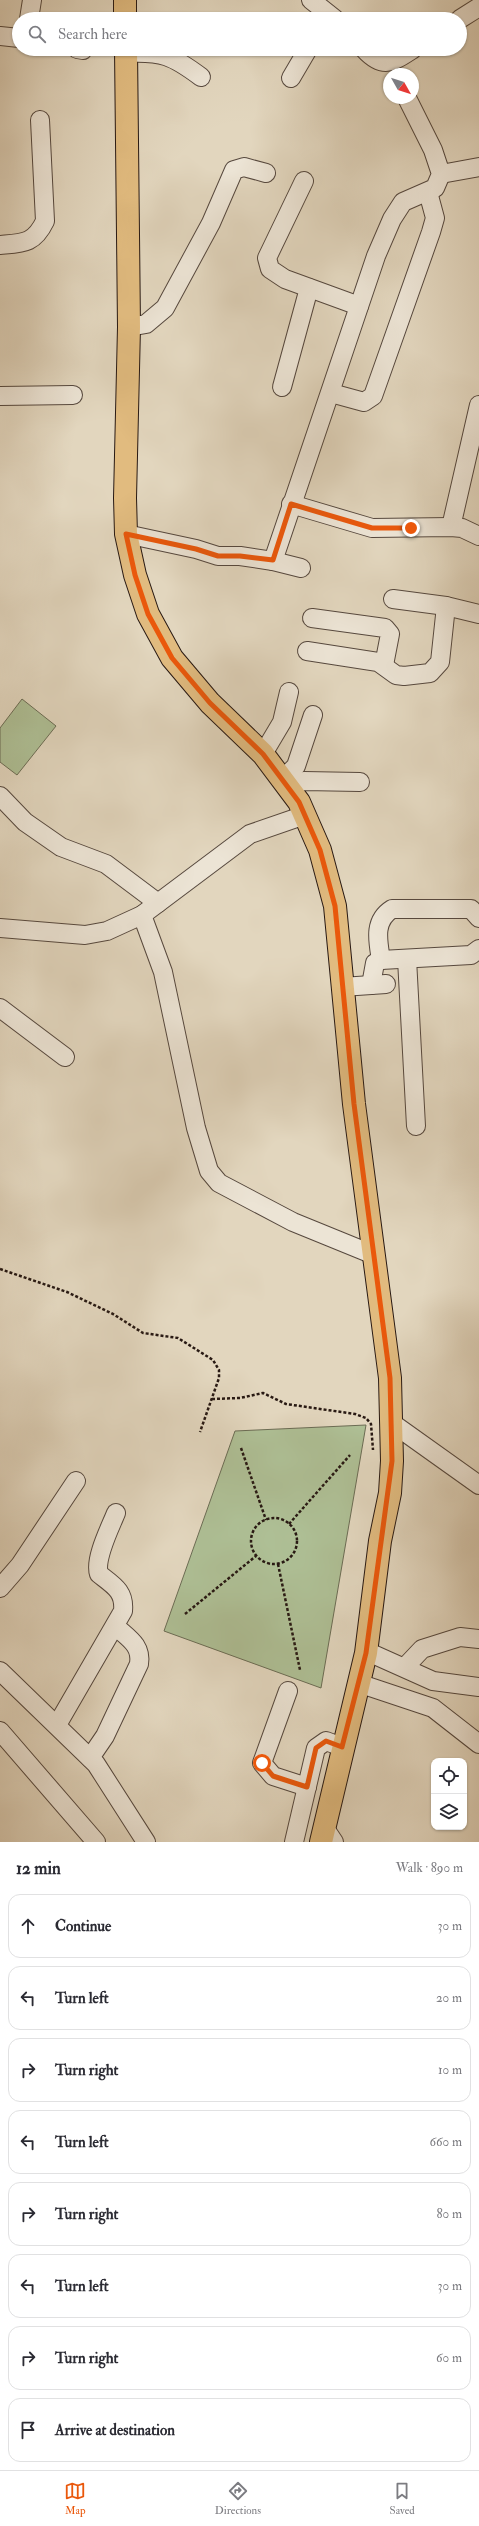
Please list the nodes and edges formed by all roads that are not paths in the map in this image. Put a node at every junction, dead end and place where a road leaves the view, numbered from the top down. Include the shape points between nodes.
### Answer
1 (32, 0) edge
2 (125, 0) edge
3 (311, 0) edge
4 (479, 7) edge
5 (30, 12) edge
6 (125, 12) edge
7 (324, 12) edge
8 (467, 15) edge
9 (0, 36) edge
10 (12, 37) edge
11 (126, 56) edge
12 (166, 56) edge
13 (304, 56) edge
14 (372, 56) edge
15 (405, 56) edge
16 (392, 68) edge
17 (201, 77) dead end
18 (291, 78) dead end
19 (410, 104) edge
20 (40, 120) dead end
21 (479, 167) edge
22 (266, 173) dead end
23 (441, 174) junction
24 (304, 182) dead end
25 (428, 192) junction
26 (0, 245) edge
27 (309, 288) junction
28 (359, 306) junction
29 (129, 327) junction
30 (282, 387) dead end
31 (331, 393) junction
32 (73, 395) dead end
33 (0, 396) edge
34 (479, 405) edge
35 (291, 504) junction
36 (451, 527) junction
37 (126, 534) junction
38 (479, 536) edge
39 (273, 560) junction
40 (300, 568) dead end
41 (393, 599) dead end
42 (446, 606) junction
43 (479, 614) edge
44 (312, 618) dead end
45 (307, 651) dead end
46 (384, 665) junction
47 (289, 692) dead end
48 (313, 715) dead end
49 (263, 754) junction
50 (360, 782) dead end
51 (285, 783) junction
52 (0, 796) edge
53 (305, 815) junction
54 (158, 903) junction
55 (142, 915) junction
56 (479, 918) edge
57 (0, 928) edge
58 (479, 949) edge
59 (407, 959) junction
60 (381, 960) junction
61 (342, 987) junction
62 (0, 1008) edge
63 (65, 1057) dead end
64 (416, 1126) dead end
65 (374, 1255) junction
66 (392, 1423) junction
67 (76, 1481) dead end
68 (479, 1485) edge
69 (116, 1513) dead end
70 (0, 1588) edge
71 (115, 1626) junction
72 (479, 1639) edge
73 (366, 1652) junction
74 (405, 1667) junction
75 (0, 1671) edge
76 (358, 1683) junction
77 (479, 1688) edge
78 (288, 1691) dead end
79 (57, 1725) junction
80 (0, 1731) edge
81 (479, 1744) edge
82 (342, 1747) junction
83 (90, 1758) junction
84 (307, 1787) junction
85 (326, 1837) edge
86 (96, 1842) edge
87 (146, 1842) edge
88 (294, 1842) edge

1 - 5 street
2 - 6 main road
3 - 7 street
4 - 8 street
9 - 10 street
11 - 29 main road
12 - 17 street via 187,66
13 - 18 street
14 - 16 street
15 - 16 street
19 - 23 street via 433,150
20 - 26 street via 44,222 40,232 27,243
21 - 23 street
22 - 29 street via 244,167 234,170 211,223 165,308 146,324
23 - 25 street via 435,188
24 - 27 street via 267,258 270,269 275,273
25 - 28 street via 412,196 397,209 376,256
25 - 31 street via 434,218 431,232 373,396 364,402
27 - 28 street
27 - 30 street
28 - 31 street
29 - 37 main road
31 - 35 street
32 - 33 street
34 - 36 street
35 - 36 street via 372,528
35 - 39 street
36 - 38 street via 462,528
37 - 39 street via 218,556
37 - 49 main road via 135,575 148,614 172,658 210,703
39 - 40 street
41 - 42 street
42 - 43 street
42 - 46 street via 440,662 436,668 430,673 404,676 396,675
44 - 46 street via 385,628 390,634
45 - 46 street
47 - 49 street via 282,722
48 - 51 street via 296,766
49 - 51 main road
50 - 51 street
51 - 53 main road
52 - 54 street via 25,822 61,847 106,864
53 - 54 street via 250,834
53 - 61 main road via 320,850 335,906
54 - 55 street
55 - 57 street via 107,931 85,935
55 - 65 street via 163,972 196,1128 209,1171 219,1183 293,1222
56 - 60 street via 471,909 392,910 382,919 377,931
58 - 59 street via 471,955
59 - 60 street
59 - 64 street
60 - 61 street via 375,964 378,984
61 - 65 main road
62 - 63 street
65 - 66 main road via 389,1368
66 - 68 street
66 - 73 main road via 390,1493 380,1540
67 - 70 street via 20,1566
69 - 71 street via 98,1561 99,1574 123,1596 123,1611
71 - 79 street
71 - 83 street via 136,1644 140,1659 105,1736
72 - 74 street via 460,1637 422,1648
73 - 74 street
73 - 76 main road
74 - 77 street via 416,1675 433,1680
75 - 79 street
76 - 81 street via 433,1708
76 - 82 main road
78 - 84 street via 262,1763 273,1776
79 - 83 street
80 - 86 street
82 - 84 street via 326,1741 316,1748
82 - 85 main road
83 - 87 street
84 - 88 street

